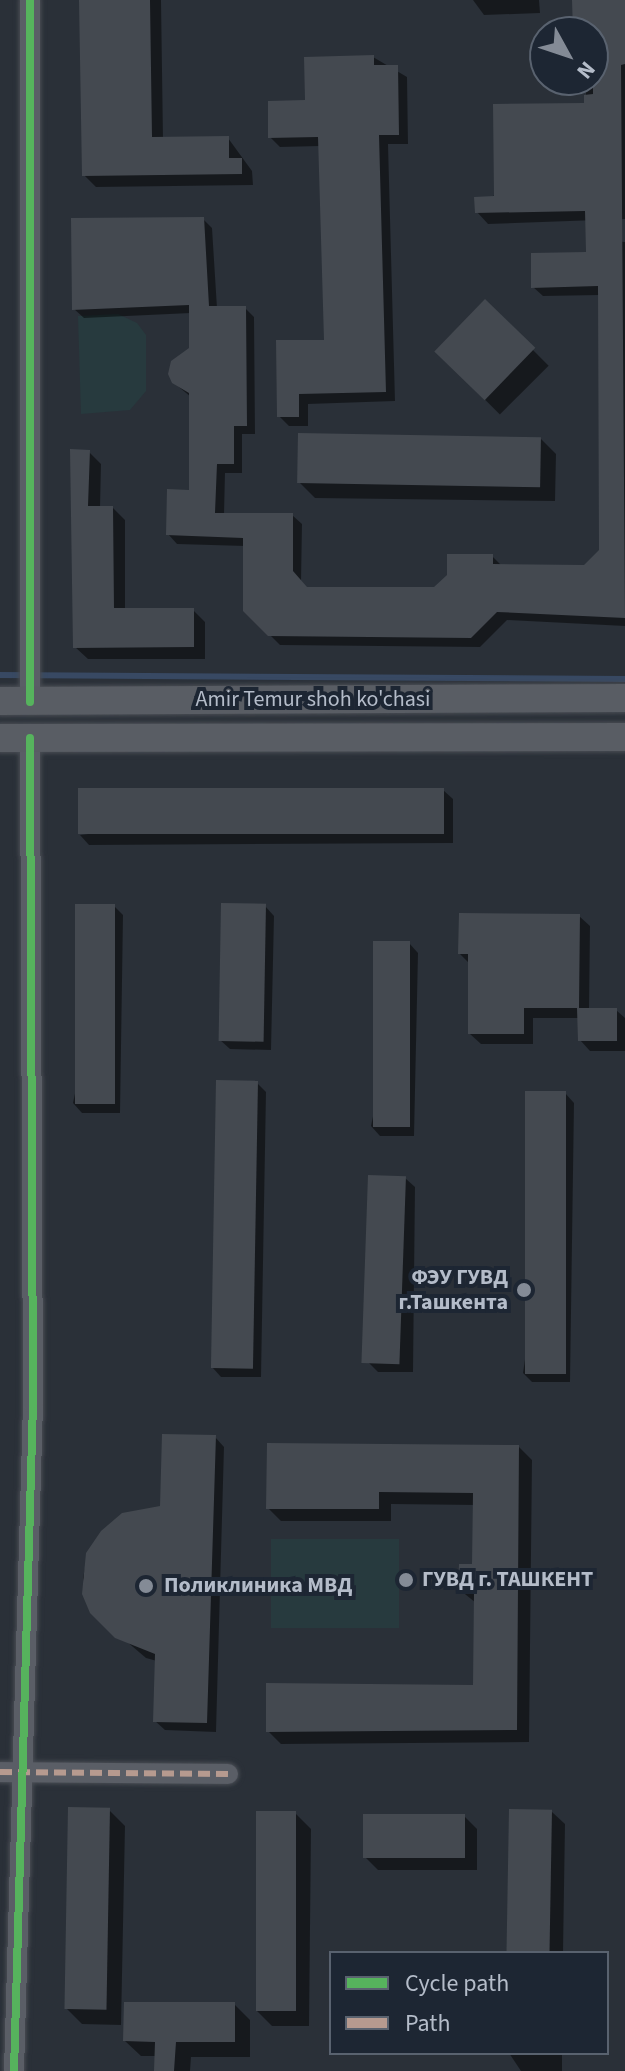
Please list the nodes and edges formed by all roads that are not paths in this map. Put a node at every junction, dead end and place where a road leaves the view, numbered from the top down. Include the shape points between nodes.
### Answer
1 (30, 0) edge
2 (625, 698) edge
3 (0, 701) edge
4 (30, 702) junction
5 (625, 737) edge
6 (0, 738) edge
7 (30, 738) junction
8 (0, 1772) edge
9 (25, 1772) junction
10 (228, 1774) dead end
11 (14, 2071) edge

1 - 4 street
2 - 4 main road, Amir Temur shoh ko'chasi
3 - 4 main road, Amir Temur shoh ko'chasi
4 - 7 main road
5 - 7 main road, Amir Temur shoh ko'chasi
6 - 7 main road, Amir Temur shoh ko'chasi
7 - 9 street via 35,1156
8 - 9 street
9 - 10 street
9 - 11 street

